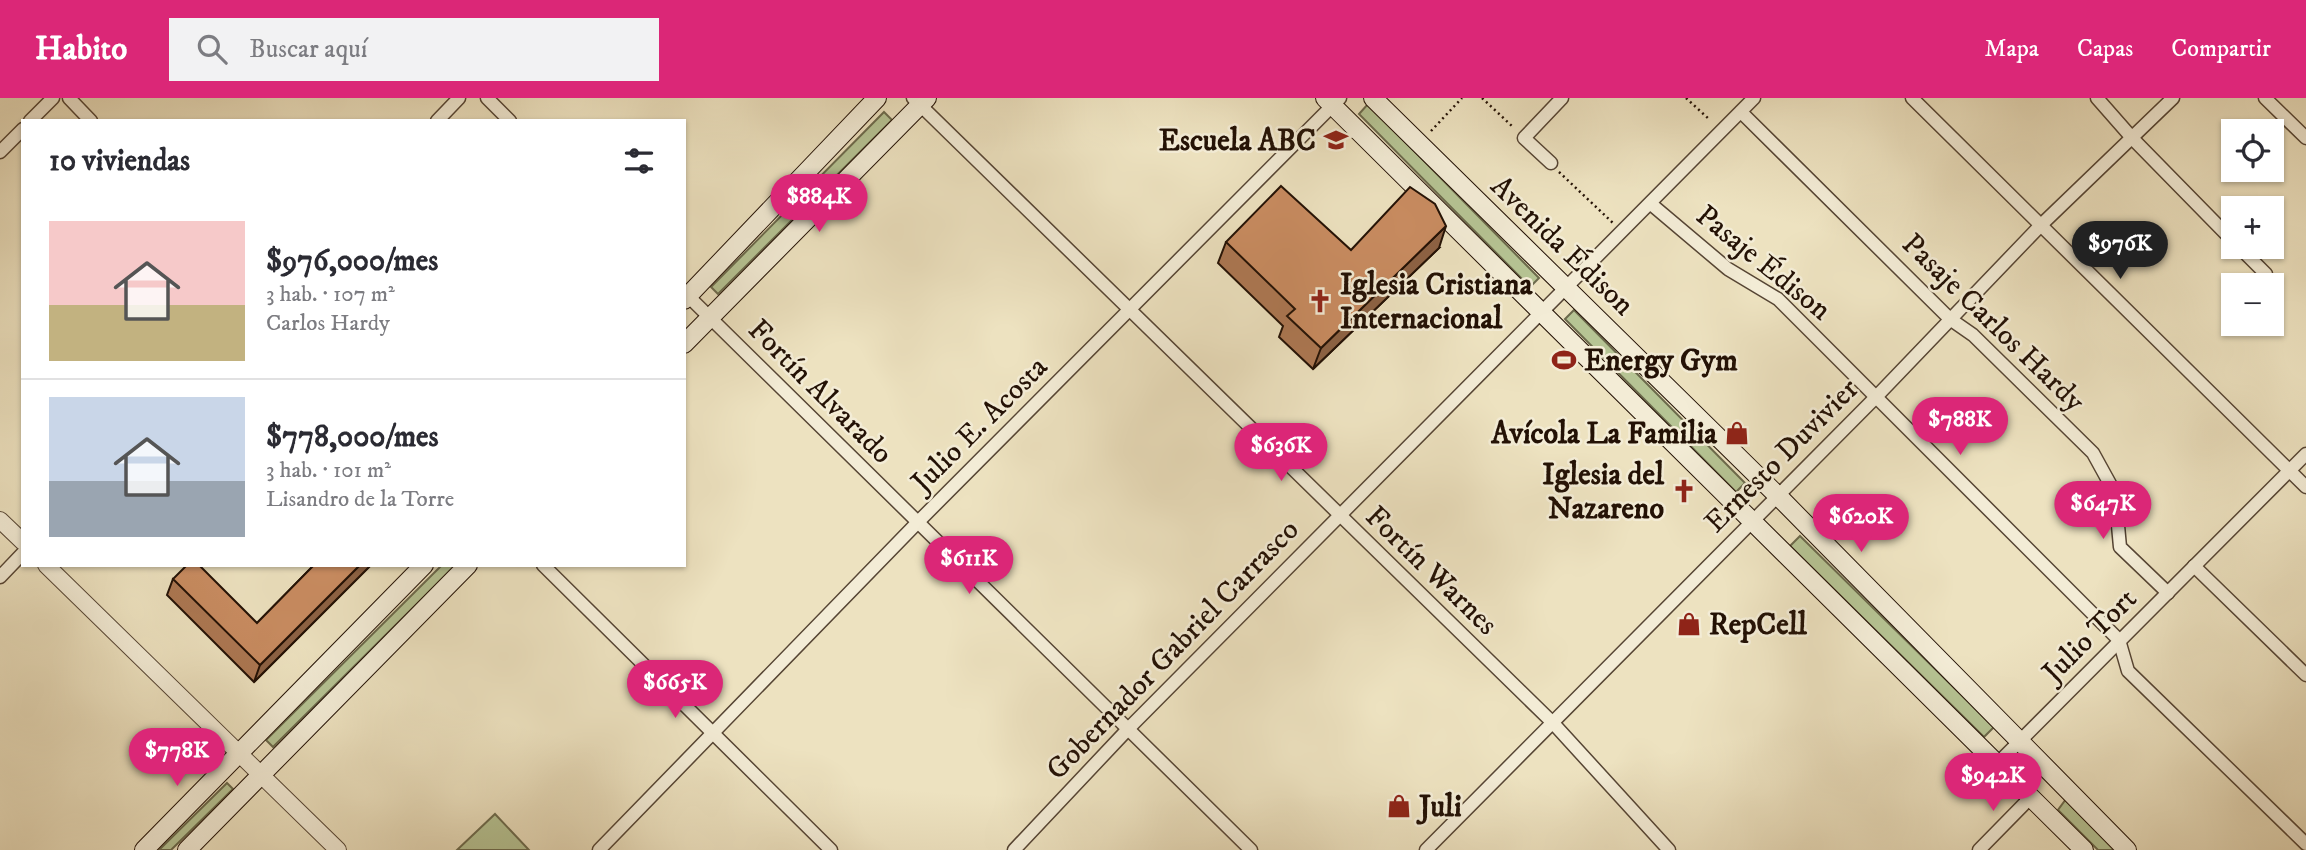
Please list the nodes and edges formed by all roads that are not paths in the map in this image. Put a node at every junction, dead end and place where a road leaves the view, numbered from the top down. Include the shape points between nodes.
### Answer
1 (52, 98) edge
2 (69, 98) edge
3 (459, 98) edge
4 (487, 98) edge
5 (877, 98) edge
6 (1373, 98) edge
7 (1562, 98) edge
8 (1754, 98) edge
9 (1912, 98) edge
10 (2097, 98) edge
11 (2173, 98) edge
12 (2265, 98) edge
13 (920, 100) edge
14 (1333, 101) edge
15 (1741, 112) junction
16 (32, 119) edge
17 (89, 119) edge
18 (439, 119) edge
19 (508, 119) edge
20 (21, 131) edge
21 (2305, 135) edge
22 (2133, 139) junction
23 (0, 152) edge
24 (1551, 163) road end
25 (1651, 204) junction
26 (2040, 226) junction
27 (2221, 229) edge
28 (2251, 259) edge
29 (2265, 273) edge
30 (1566, 289) junction
31 (686, 296) edge
32 (1130, 310) junction
33 (1542, 312) junction
34 (710, 318) junction
35 (1950, 319) junction
36 (686, 342) edge
37 (1876, 397) junction
38 (2306, 454) edge
39 (2290, 471) junction
40 (2306, 487) edge
41 (1778, 496) junction
42 (1339, 517) junction
43 (0, 520) edge
44 (918, 522) junction
45 (1751, 522) junction
46 (21, 540) edge
47 (21, 555) edge
48 (2194, 566) junction
49 (48, 567) edge
50 (422, 567) edge
51 (466, 567) edge
52 (545, 567) edge
53 (0, 577) edge
54 (2168, 593) junction
55 (2119, 640) junction
56 (2306, 675) edge
57 (1553, 723) junction
58 (1129, 728) junction
59 (714, 734) junction
60 (2018, 743) junction
61 (238, 753) junction
62 (1998, 763) junction
63 (263, 775) junction
64 (2030, 797) junction
65 (2306, 844) edge
66 (144, 850) edge
67 (187, 850) edge
68 (338, 850) edge
69 (599, 850) edge
70 (831, 850) edge
71 (1014, 850) edge
72 (1251, 850) edge
73 (1426, 850) edge
74 (1669, 850) edge
75 (1979, 850) edge
76 (2084, 850) edge
77 (2127, 850) edge

1 - 16 street
2 - 17 street
3 - 18 street
4 - 19 street
5 - 31 main road
6 - 30 main road, Avenida Édison
7 - 24 street via 1524,138
8 - 15 street, Gobernador Gabriel Carrasco
9 - 26 street
10 - 22 street
11 - 22 street, Ernesto Duvivier
12 - 21 street
13 - 32 street, Fortín Warnes
13 - 34 main road
14 - 32 street, Julio E. Acosta
14 - 33 main road, Avenida Édison
15 - 25 street, Gobernador Gabriel Carrasco
15 - 35 street, Pasaje Carlos Hardy
20 - 23 street
22 - 26 street, Ernesto Duvivier
22 - 27 street
25 - 30 street, Gobernador Gabriel Carrasco
25 - 37 street, Pasaje Édison via 1728,268 1778,299
26 - 35 street, Ernesto Duvivier
26 - 39 street
28 - 29 street
30 - 33 street, Gobernador Gabriel Carrasco
30 - 41 main road, Avenida Édison
31 - 34 street, Fortín Alvarado
32 - 42 street, Fortín Warnes
32 - 44 street, Julio E. Acosta
33 - 42 street, Gobernador Gabriel Carrasco
33 - 45 main road, Avenida Édison
34 - 36 main road
34 - 44 street, Fortín Alvarado
35 - 37 street, Ernesto Duvivier
35 - 54 street, Pasaje Carlos Hardy via 1973,335 2093,453 2115,493 2120,547
37 - 41 street, Ernesto Duvivier
37 - 55 street, Pasaje Édison
38 - 39 street, Julio Tort
39 - 40 street
39 - 48 street, Julio Tort
41 - 45 street, Ernesto Duvivier
41 - 60 main road, Avenida Édison
42 - 57 street, Fortín Warnes
42 - 58 street, Gobernador Gabriel Carrasco
43 - 46 street
44 - 58 street, Fortín Alvarado
44 - 59 street, Julio E. Acosta
45 - 57 street, Ernesto Duvivier
45 - 62 main road, Avenida Édison
47 - 53 street
48 - 54 street, Julio Tort
48 - 56 street
49 - 61 street
50 - 61 main road
51 - 63 main road
52 - 59 street
54 - 55 street, Julio Tort
55 - 60 street, Julio Tort
55 - 65 street, Pasaje Édison via 2128,671
57 - 73 street, Ernesto Duvivier
57 - 74 street, Fortín Warnes
58 - 71 street, Gobernador Gabriel Carrasco
58 - 72 street, Fortín Alvarado
59 - 69 street, Julio E. Acosta
59 - 70 street
60 - 62 street, Julio Tort
60 - 77 main road, Avenida Édison
61 - 63 street
61 - 66 main road
62 - 64 main road, Avenida Édison
63 - 67 main road
63 - 68 street
64 - 75 street
64 - 76 main road, Avenida Édison

